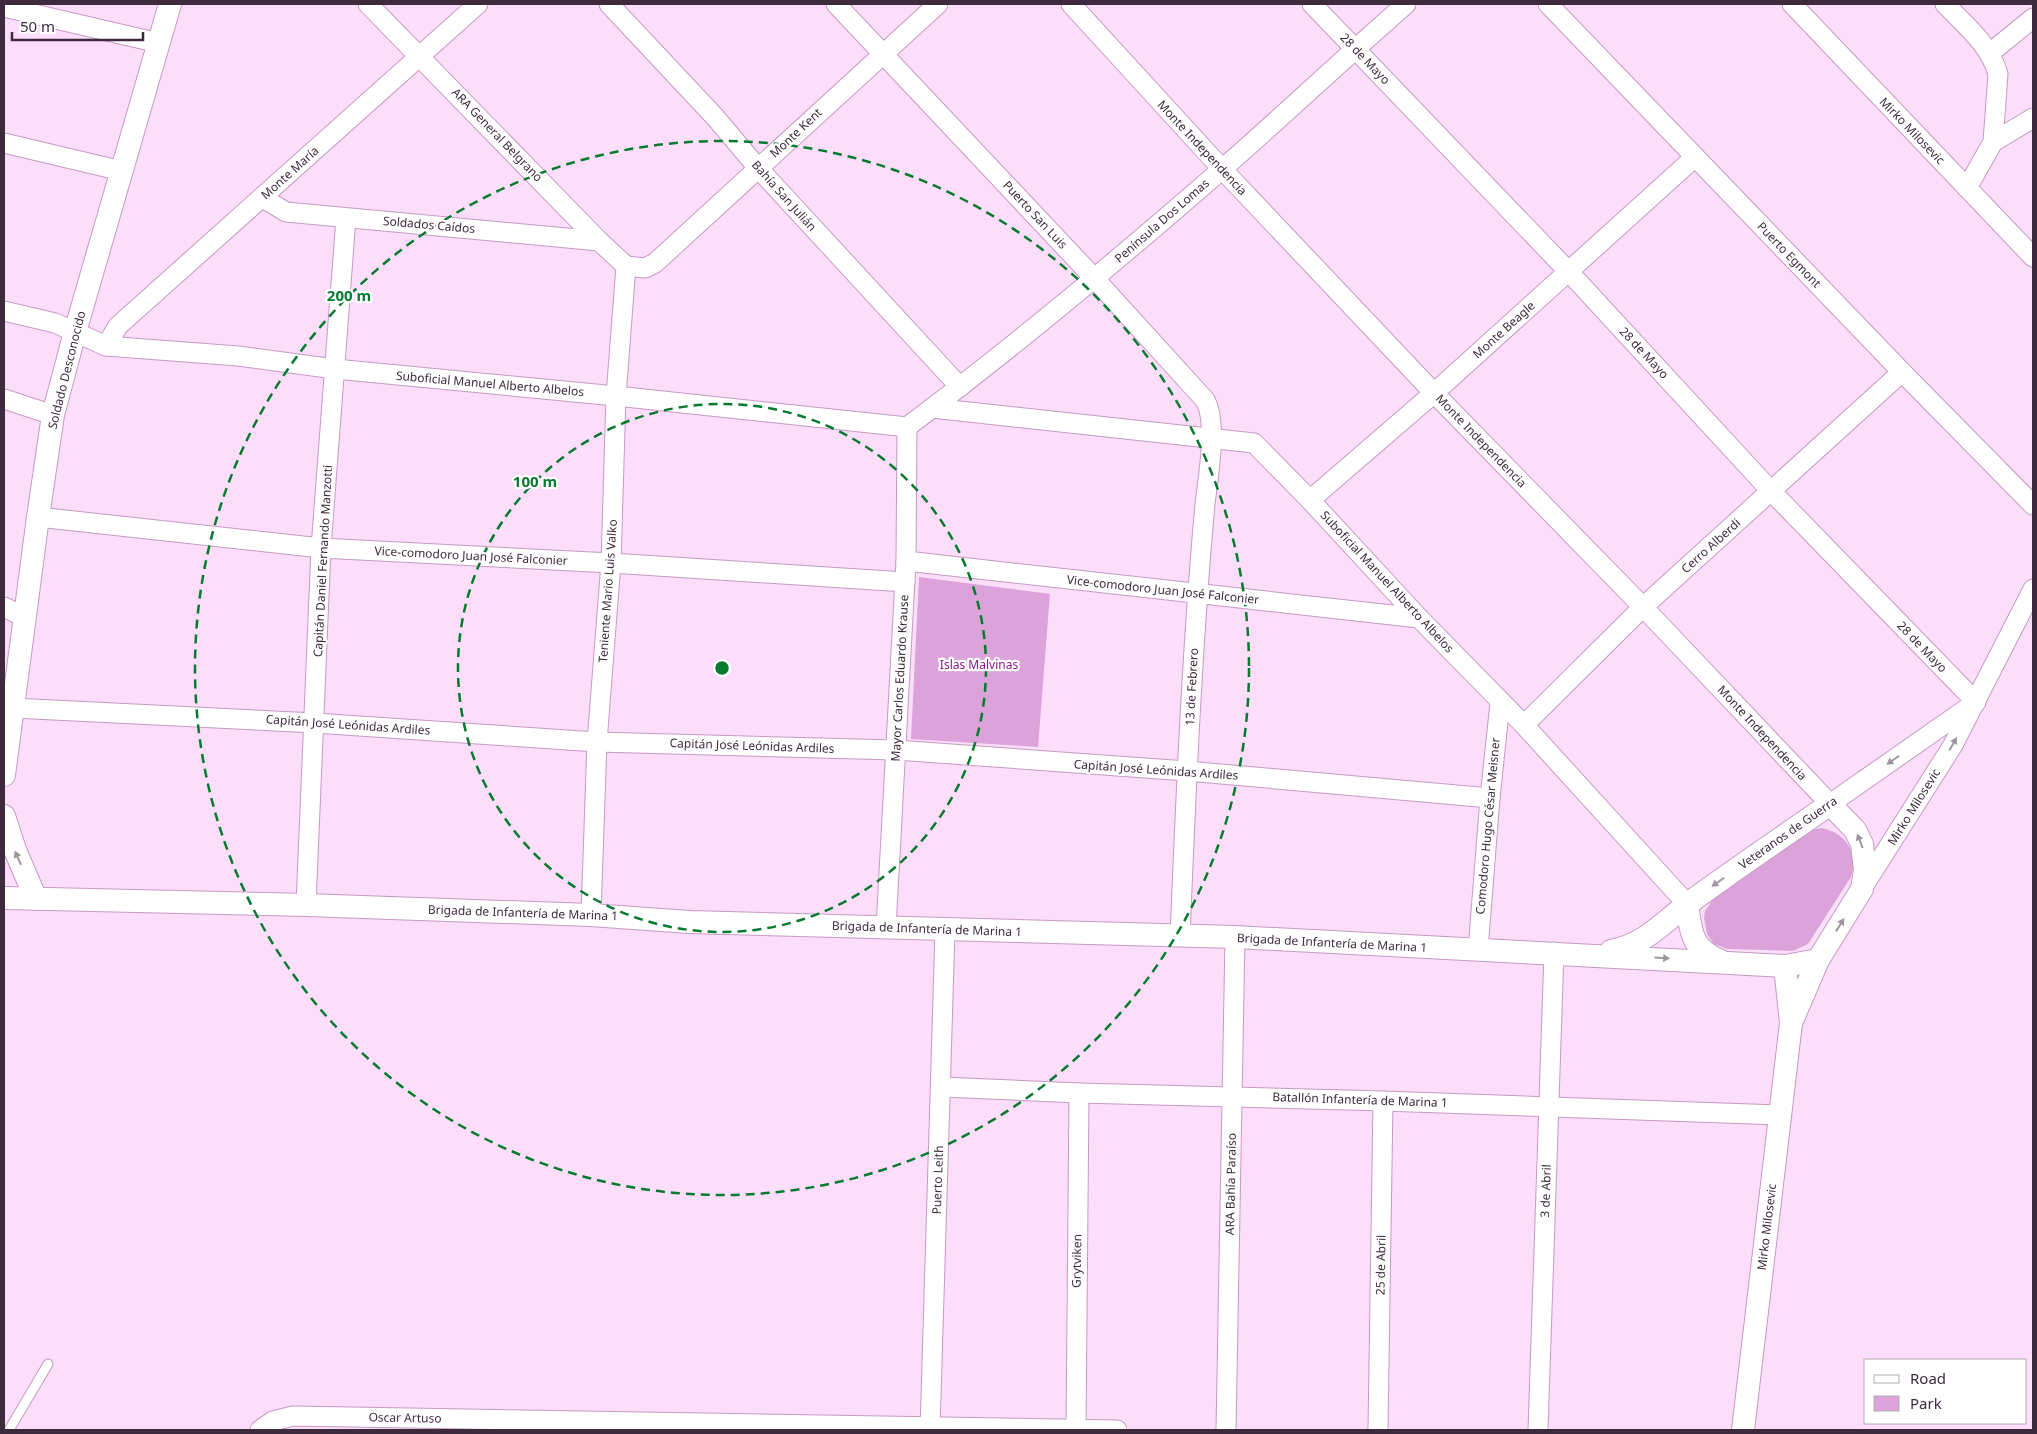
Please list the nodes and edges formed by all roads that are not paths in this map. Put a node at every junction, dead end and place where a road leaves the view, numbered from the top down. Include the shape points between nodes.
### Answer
1 (170, 4) edge
2 (368, 4) edge
3 (478, 4) edge
4 (609, 4) edge
5 (836, 4) edge
6 (938, 4) edge
7 (1071, 4) edge
8 (1312, 4) edge
9 (1406, 4) edge
10 (1548, 4) edge
11 (1792, 4) edge
12 (1945, 4) edge
13 (4, 7) edge
14 (2033, 18) edge
15 (159, 43) junction
16 (1355, 48) junction
17 (884, 53) junction
18 (1990, 53) junction
19 (420, 56) junction
20 (2033, 118) edge
21 (1993, 142) junction
22 (4, 143) edge
23 (1695, 158) junction
24 (758, 168) junction
25 (1222, 169) junction
26 (122, 171) junction
27 (1967, 188) junction
28 (263, 198) junction
29 (346, 218) junction
30 (599, 241) junction
31 (2033, 257) edge
32 (626, 266) junction
33 (1569, 272) junction
34 (1095, 279) junction
35 (4, 311) edge
36 (75, 332) junction
37 (106, 346) junction
38 (335, 370) junction
39 (1902, 372) junction
40 (960, 387) junction
41 (1434, 393) junction
42 (616, 396) junction
43 (4, 399) edge
44 (932, 408) junction
45 (53, 415) junction
46 (907, 427) junction
47 (1211, 438) junction
48 (1771, 491) junction
49 (1310, 500) junction
50 (2033, 504) edge
51 (38, 517) junction
52 (321, 548) junction
53 (906, 561) junction
54 (611, 563) junction
55 (906, 582) junction
56 (2033, 589) edge
57 (1197, 594) junction
58 (4, 607) edge
59 (1643, 607) junction
60 (26, 618) junction
61 (1419, 618) junction
62 (1976, 702) junction
63 (1500, 703) junction
64 (13, 708) junction
65 (315, 723) junction
66 (1524, 725) junction
67 (597, 742) junction
68 (896, 750) junction
69 (1187, 772) junction
70 (4, 775) edge
71 (1490, 798) junction
72 (1830, 804) junction
73 (4, 816) edge
74 (1862, 889) junction
75 (4, 898) edge
76 (36, 898) junction
77 (1687, 904) junction
78 (306, 905) junction
79 (591, 915) junction
80 (886, 928) junction
81 (945, 930) junction
82 (1180, 936) junction
83 (1236, 937) junction
84 (1478, 950) junction
85 (1554, 952) junction
86 (1596, 954) junction
87 (1818, 960) junction
88 (1725, 962) junction
89 (1785, 966) junction
90 (1791, 1023) junction
91 (941, 1087) junction
92 (1079, 1093) junction
93 (1232, 1096) junction
94 (1384, 1100) junction
95 (1548, 1107) junction
96 (1780, 1115) junction
97 (48, 1364) dead end
98 (635, 1426) edge
99 (930, 1428) edge
100 (9, 1430) edge
101 (260, 1430) edge
102 (1076, 1430) edge
103 (1117, 1430) edge
104 (1226, 1430) edge
105 (1378, 1430) edge
106 (1538, 1430) edge
107 (1743, 1430) edge

1 - 15 street, Soldado Desconocido
2 - 19 street, ARA General Belgrano
3 - 19 street, Monte María
4 - 24 street, Bahía San Julián
5 - 17 street, Puerto San Luis
6 - 17 street, Monte Kent
7 - 25 street, Monte Independencia
8 - 16 street, 28 de Mayo
9 - 16 street, Península Dos Lomas
10 - 23 street, Puerto Egmont
11 - 27 street, Mirko Milosevic
12 - 18 street
13 - 15 street
14 - 18 street
15 - 26 street, Soldado Desconocido
16 - 25 street, Península Dos Lomas
16 - 33 street, 28 de Mayo
17 - 24 street, Monte Kent
17 - 34 street, Puerto San Luis
18 - 21 street via 1998,74
19 - 28 street, Monte María
19 - 30 street, ARA General Belgrano
20 - 21 street
21 - 27 street
22 - 26 street
23 - 33 street, Monte Beagle
23 - 39 street, Puerto Egmont
24 - 32 street, Monte Kent via 655,263 645,268
24 - 40 street, Bahía San Julián
25 - 34 street, Península Dos Lomas
25 - 41 street, Monte Independencia
26 - 36 street, Soldado Desconocido
27 - 31 street, Mirko Milosevic
28 - 29 street, Soldados Caídos via 286,212
28 - 37 street, Monte María via 118,326
29 - 30 street, Soldados Caídos
29 - 38 street, Capitán Daniel Fernando Manzotti
30 - 32 street, ARA General Belgrano
32 - 42 street, Teniente Mario Luis Valko
33 - 41 street, Monte Beagle
33 - 48 street, 28 de Mayo
34 - 40 street, Península Dos Lomas
34 - 47 street, Puerto San Luis via 1205,400 1210,408
35 - 36 street, Suboficial Manuel Alberto Albelos via 55,323
36 - 37 street, Suboficial Manuel Alberto Albelos
36 - 45 street, Soldado Desconocido
37 - 38 street, Suboficial Manuel Alberto Albelos via 238,356
38 - 42 street, Suboficial Manuel Alberto Albelos
38 - 52 street, Capitán Daniel Fernando Manzotti
39 - 48 street, Cerro Alberdi
39 - 50 street, Puerto Egmont
40 - 44 street, Península Dos Lomas
41 - 49 street, Monte Beagle
41 - 59 street, Monte Independencia
42 - 46 street, Suboficial Manuel Alberto Albelos
42 - 54 street, Teniente Mario Luis Valko
43 - 45 street
44 - 46 street, Península Dos Lomas
44 - 47 street, Suboficial Manuel Alberto Albelos
45 - 51 street, Soldado Desconocido
46 - 53 street, Mayor Carlos Eduardo Krause
47 - 49 street, Suboficial Manuel Alberto Albelos via 1254,443
47 - 57 street, 13 de Febrero
48 - 59 street, Cerro Alberdi
48 - 62 street, 28 de Mayo
49 - 61 street, Suboficial Manuel Alberto Albelos
51 - 52 street, Vice-comodoro Juan José Falconier
51 - 60 street, Soldado Desconocido
52 - 54 street, Vice-comodoro Juan José Falconier
52 - 65 street, Capitán Daniel Fernando Manzotti
53 - 55 street, Mayor Carlos Eduardo Krause
53 - 57 street, Vice-comodoro Juan José Falconier
54 - 55 street, Vice-comodoro Juan José Falconier
54 - 67 street, Teniente Mario Luis Valko
55 - 68 street, Mayor Carlos Eduardo Krause
56 - 62 street, Mirko Milosevic
57 - 61 street, Vice-comodoro Juan José Falconier
57 - 69 street, 13 de Febrero
58 - 60 street
59 - 66 street, Cerro Alberdi
59 - 72 street, Monte Independencia
60 - 64 street, Soldado Desconocido
61 - 63 street, Suboficial Manuel Alberto Albelos
62 -> 72 street, Veteranos de Guerra
74 -> 62 street, Mirko Milosevic via 1953,745
63 - 66 street, Suboficial Manuel Alberto Albelos
63 - 71 street, Comodoro Hugo César Meisner
64 - 65 street, Capitán José Leónidas Ardiles
64 - 70 street, Soldado Desconocido
65 - 67 street, Capitán José Leónidas Ardiles
65 - 78 street, Capitán Daniel Fernando Manzotti
66 - 77 street, Suboficial Manuel Alberto Albelos
67 - 68 street, Capitán José Leónidas Ardiles
67 - 79 street, Teniente Mario Luis Valko
68 - 69 street, Capitán José Leónidas Ardiles
68 - 80 street, Mayor Carlos Eduardo Krause
69 - 71 street, Capitán José Leónidas Ardiles
69 - 82 street, 13 de Febrero
71 - 84 street, Comodoro Hugo César Meisner
74 -> 72 street, Monte Independencia via 1865,870 1862,844 1855,830
72 -> 77 street, Veteranos de Guerra
76 -> 73 street
87 -> 74 street, Mirko Milosevic
75 - 76 street, Brigada de Infantería de Marina 1
76 - 78 street, Brigada de Infantería de Marina 1
77 - 86 street, Veteranos de Guerra via 1633,945
77 - 88 street via 1697,946
78 - 79 street, Brigada de Infantería de Marina 1
79 - 80 street, Brigada de Infantería de Marina 1 via 689,922
80 - 81 street, Brigada de Infantería de Marina 1
81 - 82 street, Brigada de Infantería de Marina 1
81 - 91 street, Puerto Leith
82 - 83 street, Brigada de Infantería de Marina 1
83 - 84 street, Brigada de Infantería de Marina 1
83 - 93 street, ARA Bahía Paraíso
84 - 85 street, Brigada de Infantería de Marina 1
85 - 86 street, Brigada de Infantería de Marina 1
85 - 95 street, 3 de Abril
86 -> 88 street, Brigada de Infantería de Marina 1
87 - 89 street, Brigada de Infantería de Marina 1
87 - 90 street, Mirko Milosevic
88 - 89 street, Brigada de Infantería de Marina 1
89 - 90 street, Mirko Milosevic
90 - 96 street, Mirko Milosevic
91 - 92 street, Batallón Infantería de Marina 1
91 - 99 street, Puerto Leith
92 - 93 street, Batallón Infantería de Marina 1
92 - 102 street, Grytviken
93 - 94 street, Batallón Infantería de Marina 1
93 - 104 street, ARA Bahía Paraíso
94 - 95 street, Batallón Infantería de Marina 1
94 - 105 street, 25 de Abril
95 - 96 street, Batallón Infantería de Marina 1
95 - 106 street, 3 de Abril
96 - 107 street, Mirko Milosevic
97 - 100 lane
98 - 99 street, Oscar Artuso
98 - 101 street, Oscar Artuso via 293,1416 273,1421
99 - 102 street, Oscar Artuso
102 - 103 street, Oscar Artuso

